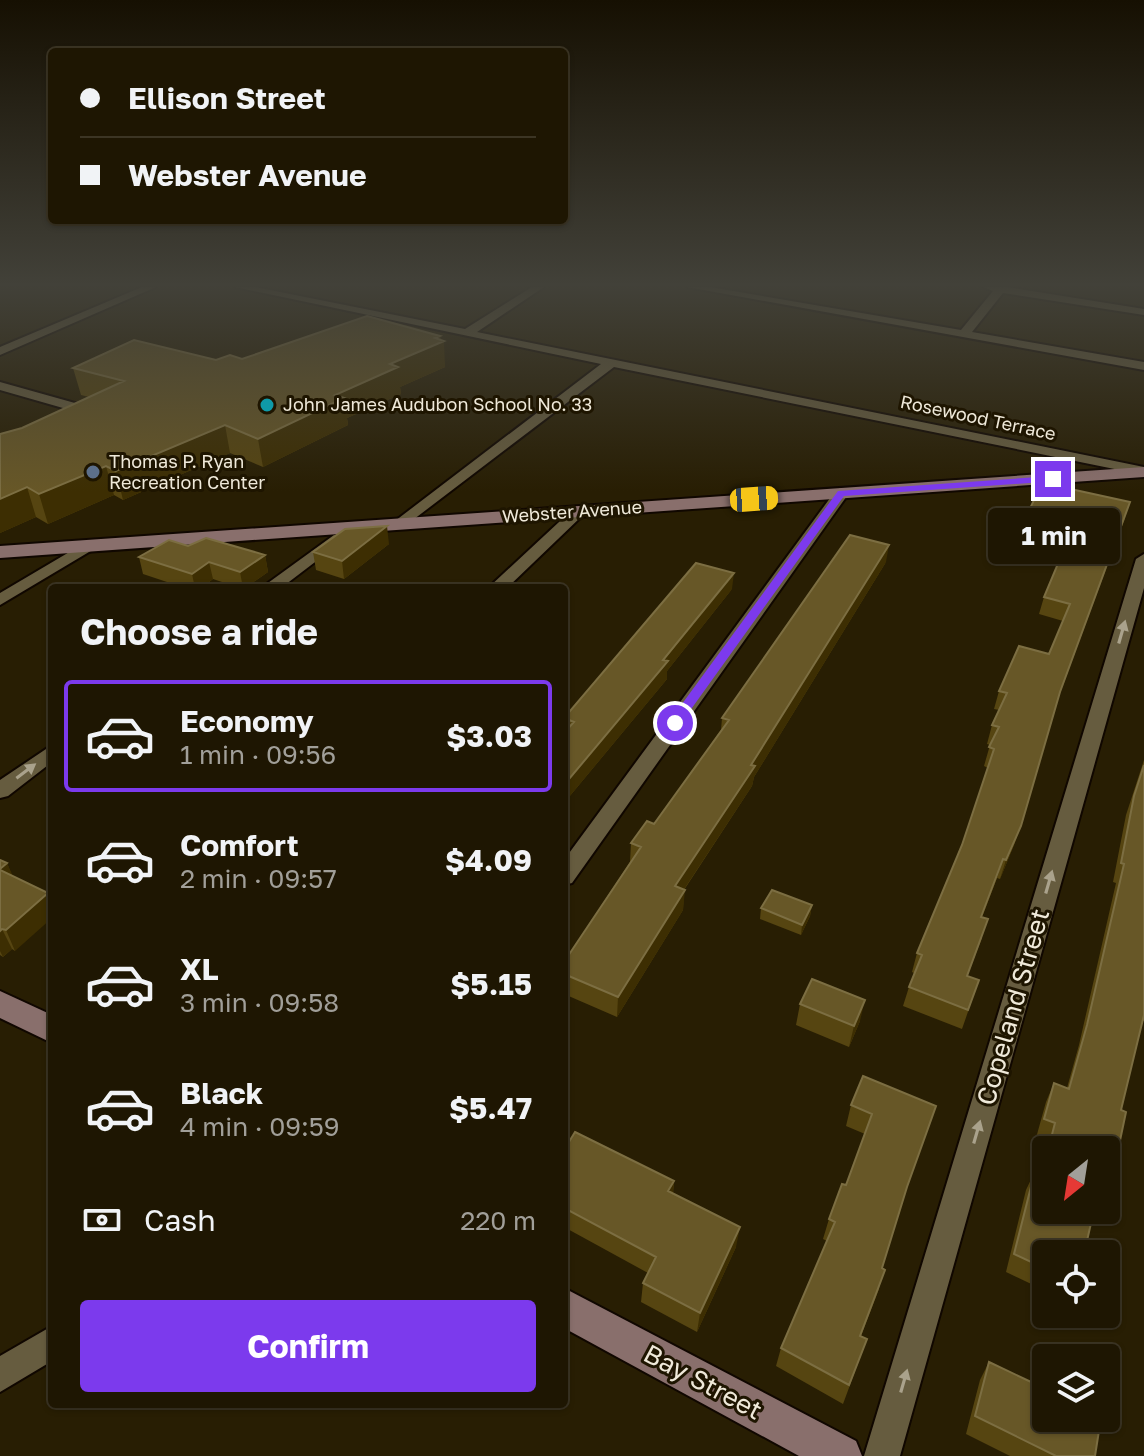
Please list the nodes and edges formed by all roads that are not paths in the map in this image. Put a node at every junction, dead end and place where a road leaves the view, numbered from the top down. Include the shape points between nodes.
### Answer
1 (575, 355) edge
2 (1082, 355) edge
3 (612, 362) junction
4 (1144, 366) edge
5 (0, 386) edge
6 (77, 408) edge
7 (1144, 472) edge
8 (841, 493) junction
9 (578, 512) junction
10 (401, 524) junction
11 (350, 528) junction
12 (88, 546) junction
13 (0, 552) edge
14 (1144, 559) edge
15 (275, 584) edge
16 (501, 584) edge
17 (0, 600) edge
18 (48, 755) edge
19 (0, 791) edge
20 (568, 871) edge
21 (0, 1003) edge
22 (48, 1028) edge
23 (568, 1309) edge
24 (48, 1345) edge
25 (0, 1375) edge
26 (819, 1451) edge
27 (882, 1456) edge

1 - 3 street, Rosewood Terrace
2 - 4 street
3 - 7 street, Rosewood Terrace
3 - 10 street
5 - 6 street
7 - 8 street, Webster Avenue
8 - 9 street, Webster Avenue
8 - 20 street
9 - 10 street, Webster Avenue
9 - 16 street
10 - 11 street, Webster Avenue
11 - 12 street, Webster Avenue
11 - 15 street
12 - 13 street, Webster Avenue
12 - 17 street
27 -> 14 street, Copeland Street
19 -> 18 street
21 - 22 street
23 - 26 street, Bay Street
24 - 25 street

